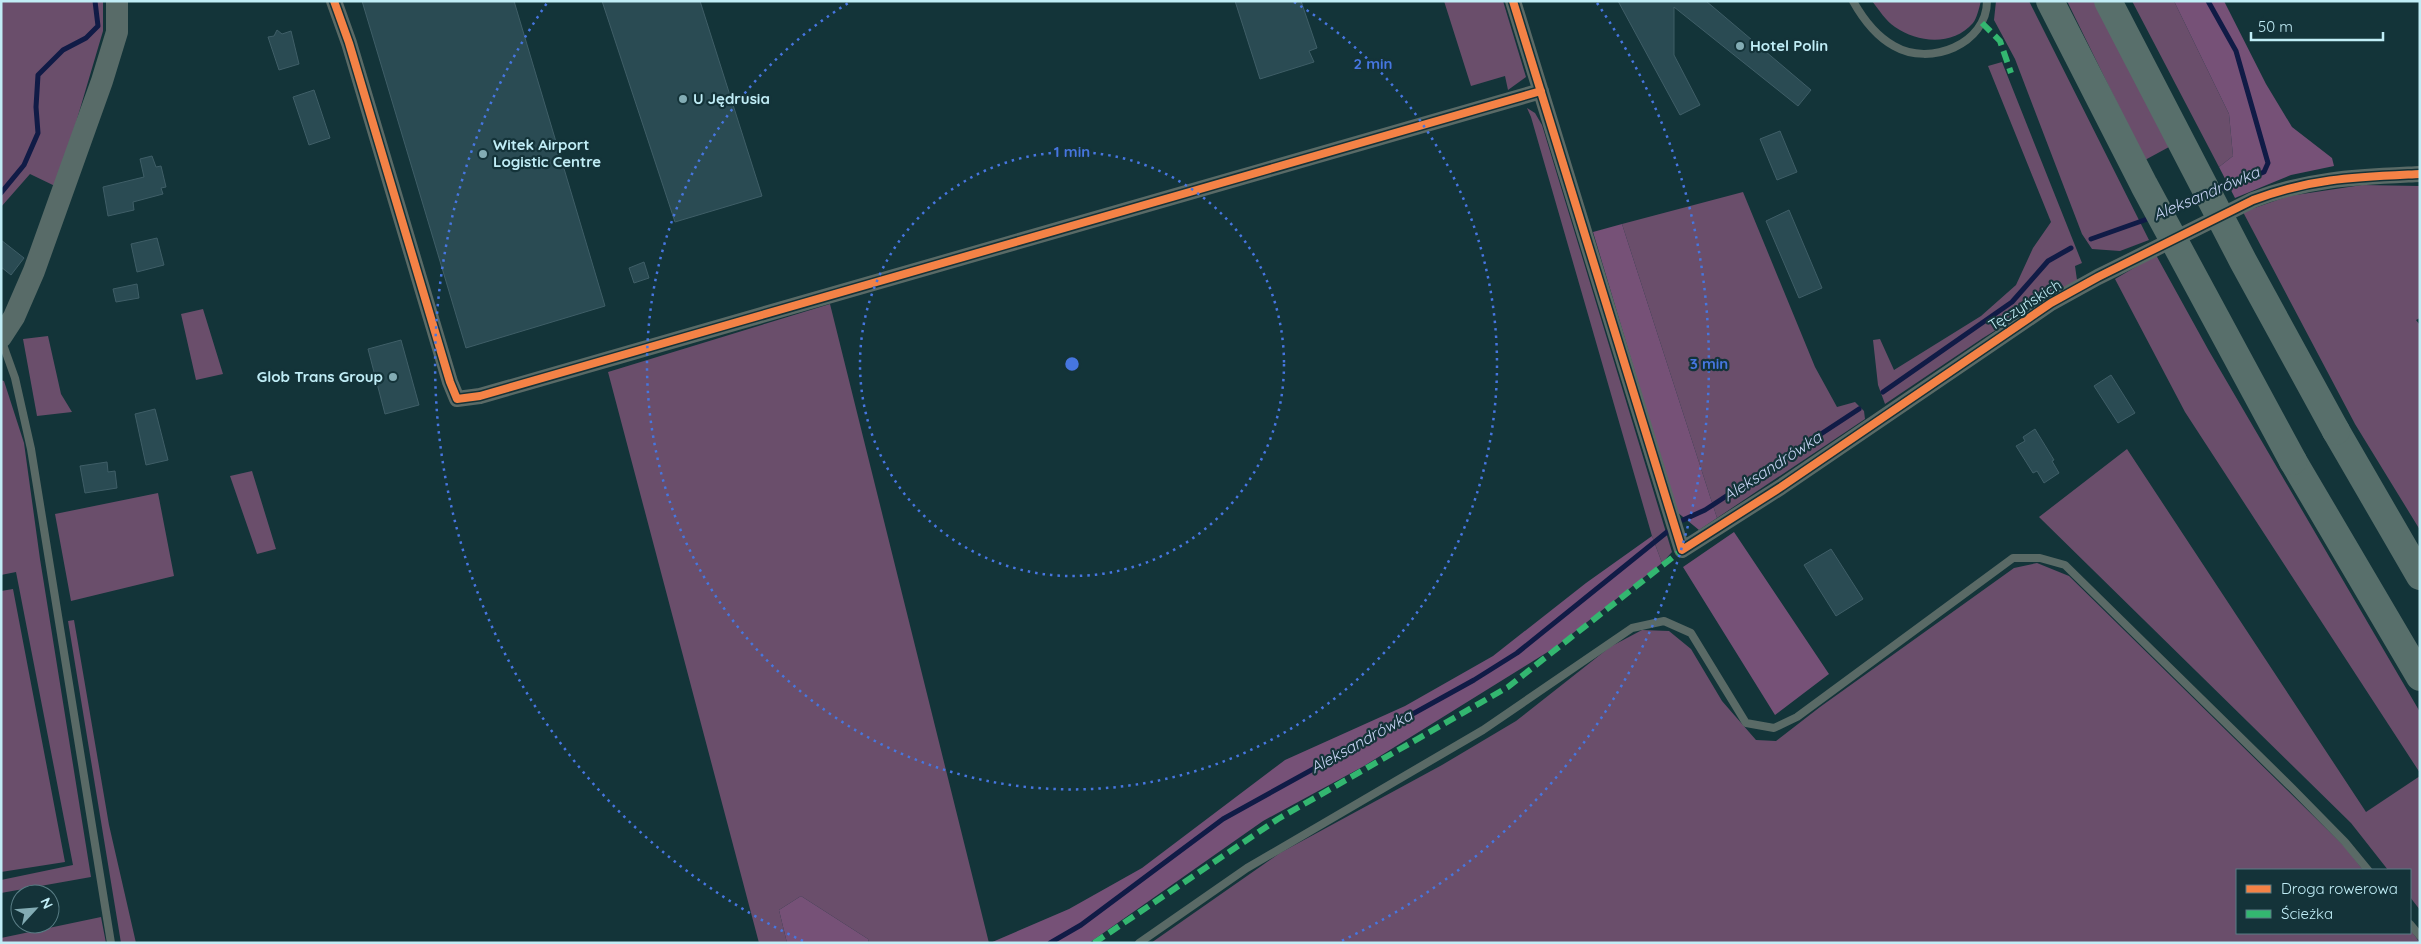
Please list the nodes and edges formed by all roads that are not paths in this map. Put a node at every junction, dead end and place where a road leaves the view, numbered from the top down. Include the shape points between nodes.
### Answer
1 (117, 1) edge
2 (334, 1) edge
3 (1513, 1) edge
4 (1853, 1) edge
5 (1987, 1) edge
6 (2050, 1) edge
7 (2108, 1) edge
8 (1541, 92) junction
9 (2420, 174) edge
10 (1, 338) edge
11 (2420, 576) edge
12 (2420, 677) edge
13 (2367, 869) edge
14 (2411, 925) edge
15 (2420, 936) edge
16 (111, 943) edge
17 (1139, 943) edge

1 - 10 street via 118,32 102,81 34,271
2 - 8 street via 457,399 480,396 724,327
3 - 8 street
4 - 5 lane via 1874,30 1895,47 1916,53 1938,54 1977,32 1987,14
6 - 12 highway, bridge via 2144,186 2293,461
7 - 11 highway, bridge via 2243,261
8 - 9 street, Tęczyńskich via 1682,550 1789,482 2051,303 2098,276 2278,190 2311,182
10 - 16 lane via 15,378 32,449
13 - 17 lane via 2292,788 2065,565 2040,558 2013,558 1798,717 1774,728 1746,722 1690,633 1664,621 1632,628 1483,730 1247,868
14 - 15 lane

